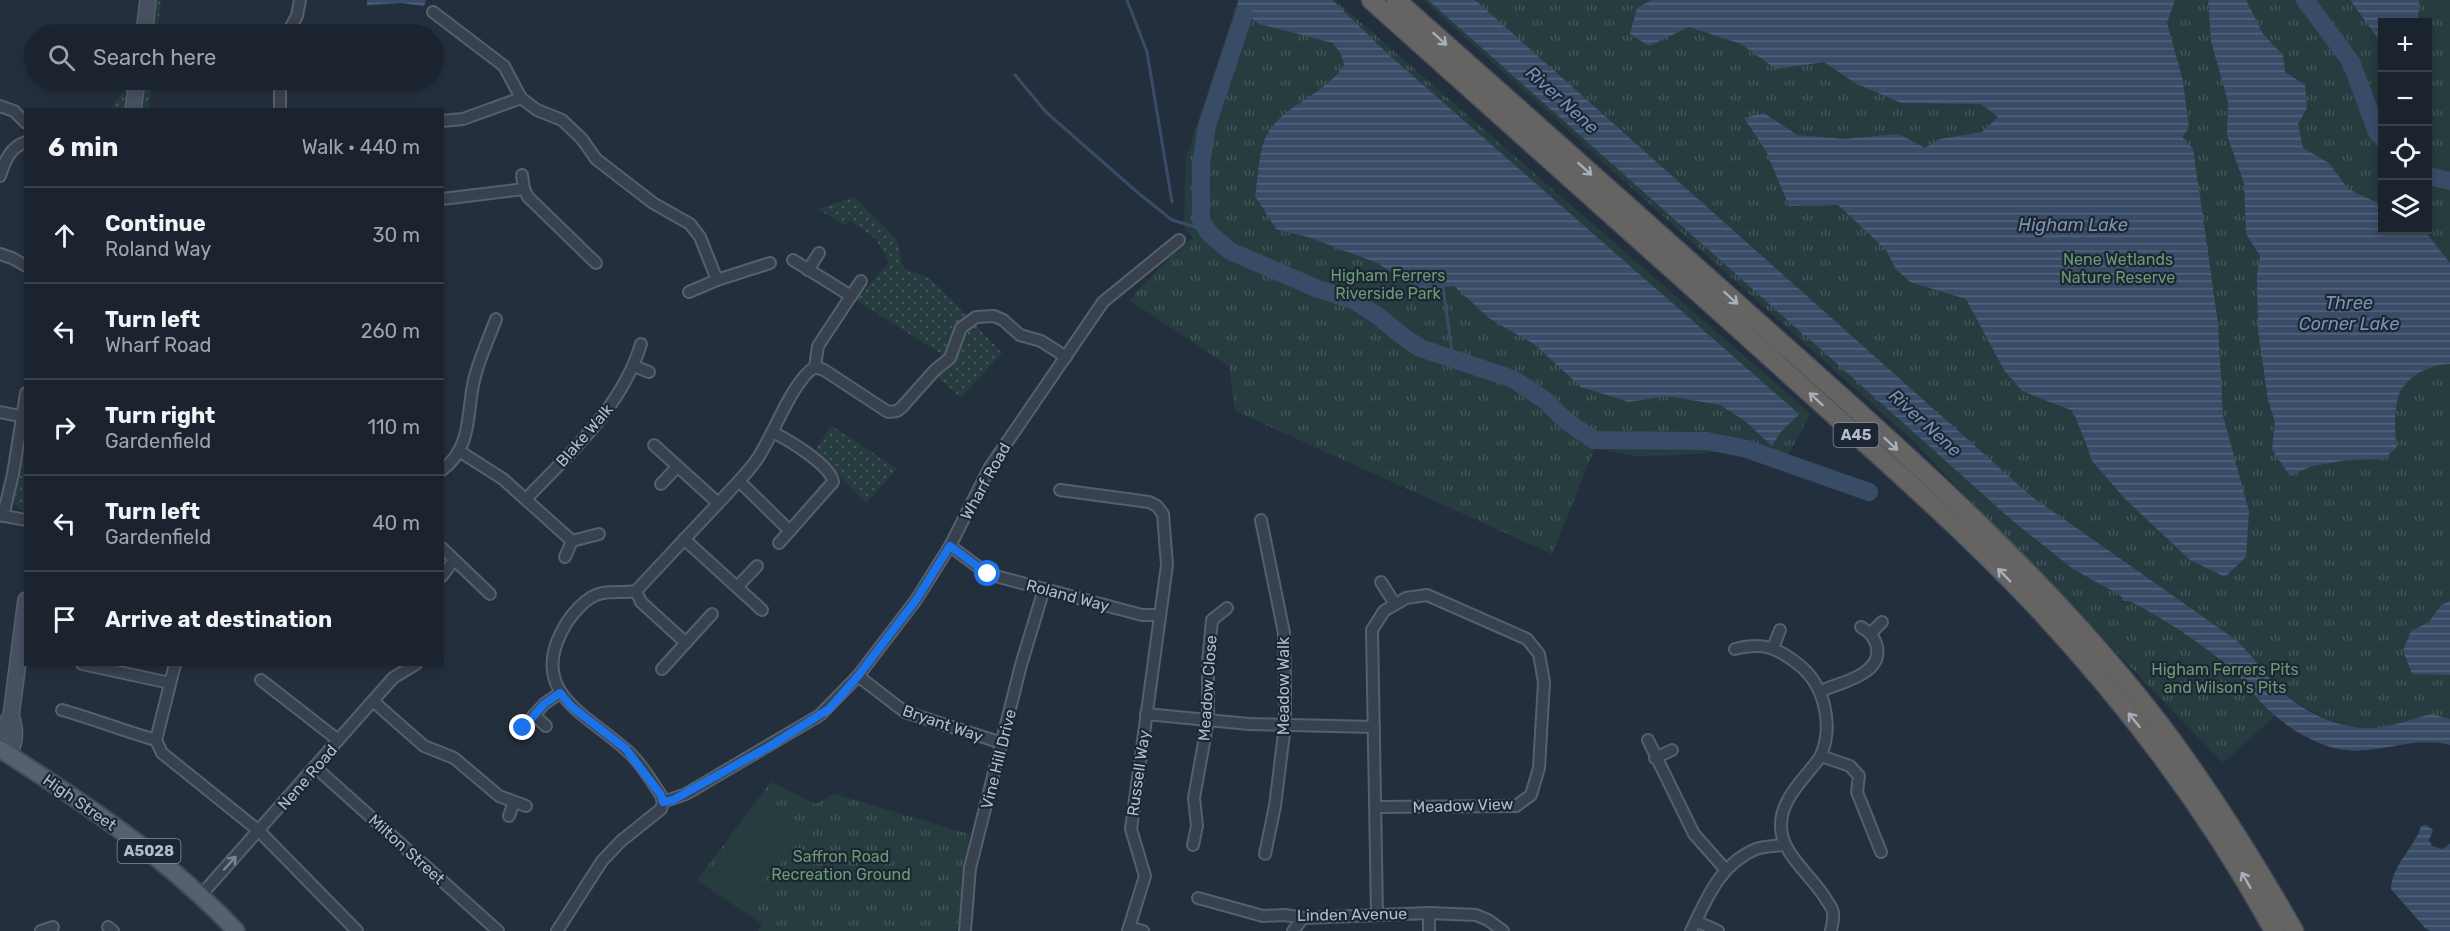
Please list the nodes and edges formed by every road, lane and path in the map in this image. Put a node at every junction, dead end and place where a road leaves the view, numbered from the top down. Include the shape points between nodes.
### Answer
1 (148, 0) edge
2 (300, 0) edge
3 (1371, 0) edge
4 (1396, 0) edge
5 (433, 12) dead end
6 (145, 24) edge
7 (293, 24) edge
8 (136, 90) edge
9 (280, 90) edge
10 (521, 98) junction
11 (0, 106) edge
12 (133, 108) edge
13 (280, 108) edge
14 (24, 121) edge
15 (444, 121) edge
16 (24, 143) edge
17 (522, 175) dead end
18 (0, 176) edge
19 (524, 189) junction
20 (444, 199) edge
21 (1179, 240) dead end
22 (819, 253) dead end
23 (0, 254) edge
24 (792, 260) dead end
25 (596, 263) dead end
26 (770, 263) dead end
27 (24, 265) edge
28 (808, 270) junction
29 (717, 280) junction
30 (861, 281) dead end
31 (689, 292) dead end
32 (851, 296) junction
33 (496, 319) dead end
34 (641, 344) dead end
35 (1066, 357) junction
36 (634, 366) junction
37 (815, 367) junction
38 (649, 372) dead end
39 (24, 401) edge
40 (0, 412) edge
41 (20, 416) junction
42 (772, 432) junction
43 (654, 445) dead end
44 (459, 452) junction
45 (677, 466) junction
46 (444, 469) edge
47 (739, 482) junction
48 (661, 484) dead end
49 (1060, 490) dead end
50 (526, 498) junction
51 (718, 503) junction
52 (1, 515) edge
53 (24, 520) edge
54 (1261, 520) dead end
55 (790, 531) junction
56 (598, 534) dead end
57 (684, 539) junction
58 (572, 541) junction
59 (779, 543) dead end
60 (950, 546) junction
61 (444, 550) edge
62 (565, 557) dead end
63 (454, 560) junction
64 (757, 566) dead end
65 (444, 573) edge
66 (1381, 582) dead end
67 (738, 586) junction
68 (1044, 589) junction
69 (636, 591) junction
70 (490, 594) dead end
71 (1395, 604) junction
72 (1227, 609) dead end
73 (762, 610) dead end
74 (712, 614) dead end
75 (1159, 615) junction
76 (1881, 622) dead end
77 (24, 626) edge
78 (1780, 630) dead end
79 (686, 643) junction
80 (1773, 648) junction
81 (1735, 649) dead end
82 (22, 652) edge
83 (91, 666) edge
84 (174, 666) edge
85 (413, 666) edge
86 (663, 669) dead end
87 (858, 676) junction
88 (261, 680) dead end
89 (170, 683) junction
90 (1821, 691) junction
91 (560, 693) junction
92 (374, 702) junction
93 (62, 710) dead end
94 (1146, 714) junction
95 (534, 715) junction
96 (11, 716) junction
97 (1208, 720) junction
98 (1286, 725) junction
99 (546, 726) dead end
100 (1374, 727) junction
101 (523, 728) dead end
102 (0, 733) edge
103 (156, 740) junction
104 (338, 740) junction
105 (1648, 740) dead end
106 (1002, 743) junction
107 (1672, 750) dead end
108 (5, 752) edge
109 (1821, 756) junction
110 (1655, 758) junction
111 (315, 767) junction
112 (514, 802) junction
113 (663, 802) junction
114 (526, 806) dead end
115 (1375, 807) junction
116 (509, 816) dead end
117 (259, 831) junction
118 (1193, 845) dead end
119 (1784, 845) junction
120 (1881, 852) dead end
121 (1265, 854) dead end
122 (1725, 869) junction
123 (202, 894) junction
124 (1198, 898) dead end
125 (1429, 913) junction
126 (1377, 914) junction
127 (1303, 918) junction
128 (1693, 926) edge
129 (53, 927) dead end
130 (1128, 929) edge
131 (41, 931) edge
132 (236, 931) edge
133 (357, 931) edge
134 (498, 931) edge
135 (557, 931) edge
136 (965, 931) edge
137 (1143, 931) edge
138 (1293, 931) edge
139 (1429, 931) edge
140 (1503, 931) edge
141 (1718, 931) edge
142 (1832, 931) edge
143 (2274, 931) edge
144 (2294, 931) edge

1 - 6 main road
2 - 7 street
143 -> 3 highway, A45 via 2242,873 2148,738 2042,613 1901,476
4 -> 144 highway, A45 via 1821,378 2045,593 2159,723 2256,864
5 - 10 street via 504,66
8 - 12 main road
9 - 13 street
10 - 15 street via 463,119
10 - 29 street via 537,110 562,120 596,159 653,203 690,224 700,237
11 - 14 street via 14,111
16 - 18 street via 6,158
17 - 19 street
19 - 20 street
19 - 25 street
21 - 35 street, Wharf Road via 1103,302
22 - 28 street
23 - 27 street
24 - 28 street
26 - 29 street
28 - 32 street
29 - 31 street
30 - 32 street
32 - 37 street via 818,346
33 - 44 street via 473,385 466,436
34 - 36 street, Blake Walk
35 - 37 street via 1041,341 1020,335 994,316 976,317 961,328 950,358 893,412
35 - 60 street, Wharf Road via 990,467
36 - 38 street
36 - 50 street, Blake Walk via 619,394 592,429
37 - 42 street via 804,378
39 - 41 street
40 - 41 street
41 - 52 street via 13,474
42 - 47 street
42 - 55 street via 806,453 832,477 831,487
43 - 45 street
44 - 46 street
44 - 50 street
45 - 48 street
45 - 51 street
47 - 51 street
47 - 55 street
49 - 75 street, Russell Way via 1157,506 1163,514 1167,565
50 - 58 street
51 - 57 street
52 - 53 street
54 - 98 street, Meadow Walk via 1284,633
55 - 59 street
56 - 58 street
57 - 67 street
57 - 69 street
58 - 62 street
60 - 68 street, Roland Way via 988,574
60 - 87 street, Wharf Road via 916,600
61 - 63 street
63 - 65 street
63 - 70 street
64 - 67 street
66 - 71 street
67 - 73 street
68 - 75 street, Roland Way via 1142,615
68 - 106 street, Vine Hill Drive
69 - 79 street via 641,602
69 - 91 street via 594,595 549,644 553,677
71 - 100 street via 1384,611 1372,630
71 - 115 street, Meadow View via 1427,595 1527,639 1539,654 1544,682 1539,768 1531,795 1516,806
72 - 97 street, Meadow Close via 1212,620
74 - 79 street
75 - 94 street, Russell Way
76 - 90 street via 1866,630 1877,642 1876,658 1865,672
77 - 82 main road
78 - 80 street
79 - 86 street
80 - 81 street via 1753,645
80 - 90 street via 1805,669
82 - 96 main road
83 - 89 street
84 - 89 street
85 - 92 street, Nene Road via 393,678
87 - 106 street, Bryant Way via 905,712
87 - 113 street, Wharf Road via 820,715 686,794
88 - 104 street
89 - 103 street
90 - 109 street via 1825,733
91 - 95 street
91 - 113 street via 626,749
92 - 104 street, Nene Road
92 - 112 street via 424,746 454,758 499,796
93 - 103 street
94 - 97 street
94 - 130 street, Russell Way via 1131,829 1145,876
95 - 99 street
95 - 101 street
96 - 102 main road
96 - 108 main road via 13,748
97 - 98 street
97 - 118 street, Meadow Close via 1194,798 1197,826
98 - 100 street
98 - 121 street, Meadow Walk
100 - 115 street
103 - 117 street via 162,753
104 - 111 street, Nene Road
105 - 110 street
106 - 136 street, Vine Hill Drive via 970,868
107 - 110 street
108 - 123 main road, High Street / A5028 via 105,819
109 - 119 street via 1784,806 1780,825
109 - 120 street via 1850,766 1859,776 1857,792
110 - 122 street via 1694,834
111 - 117 street, Nene Road
111 - 134 street, Milton Street
112 - 114 street
112 - 116 street
113 - 135 street, Wharf Road via 661,809 602,861
115 - 126 street
123 -> 117 street, Nene Road
117 - 133 street
119 - 122 street via 1756,849
119 - 142 street via 1834,912
122 - 128 street via 1708,893
123 - 132 main road, High Street / A5028
124 - 127 street, Linden Avenue via 1263,916
125 - 126 street, Linden Avenue
125 - 139 street
125 - 140 street, Linden Avenue via 1476,915
126 - 127 street, Linden Avenue
127 - 138 street
128 - 141 street
129 - 131 street
130 - 137 street, Russell Way

